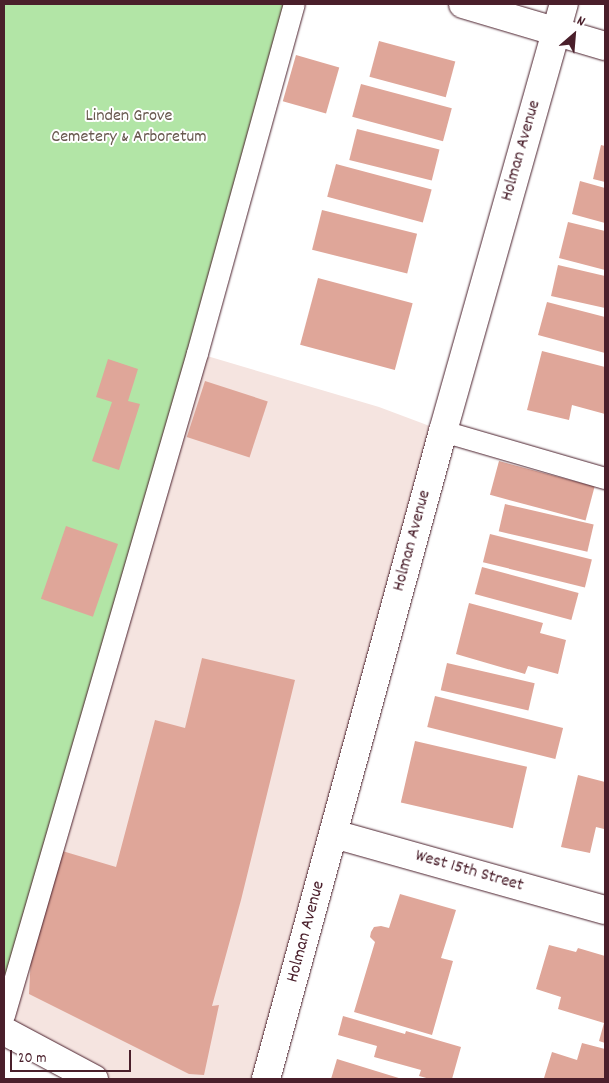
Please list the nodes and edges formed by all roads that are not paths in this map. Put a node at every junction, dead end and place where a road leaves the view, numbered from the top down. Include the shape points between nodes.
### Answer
1 (294, 4) edge
2 (463, 4) edge
3 (564, 4) edge
4 (556, 32) junction
5 (605, 46) edge
6 (442, 431) junction
7 (605, 478) edge
8 (334, 834) junction
9 (605, 910) edge
10 (4, 1015) edge
11 (4, 1032) edge
12 (94, 1079) edge
13 (266, 1079) edge

1 - 10 lane
2 - 4 street
3 - 4 street, Holman Avenue
4 - 5 street
4 - 6 street, Holman Avenue
6 - 7 lane
6 - 8 street, Holman Avenue
8 - 9 street, West 15th Street
8 - 13 street, Holman Avenue
11 - 12 street

